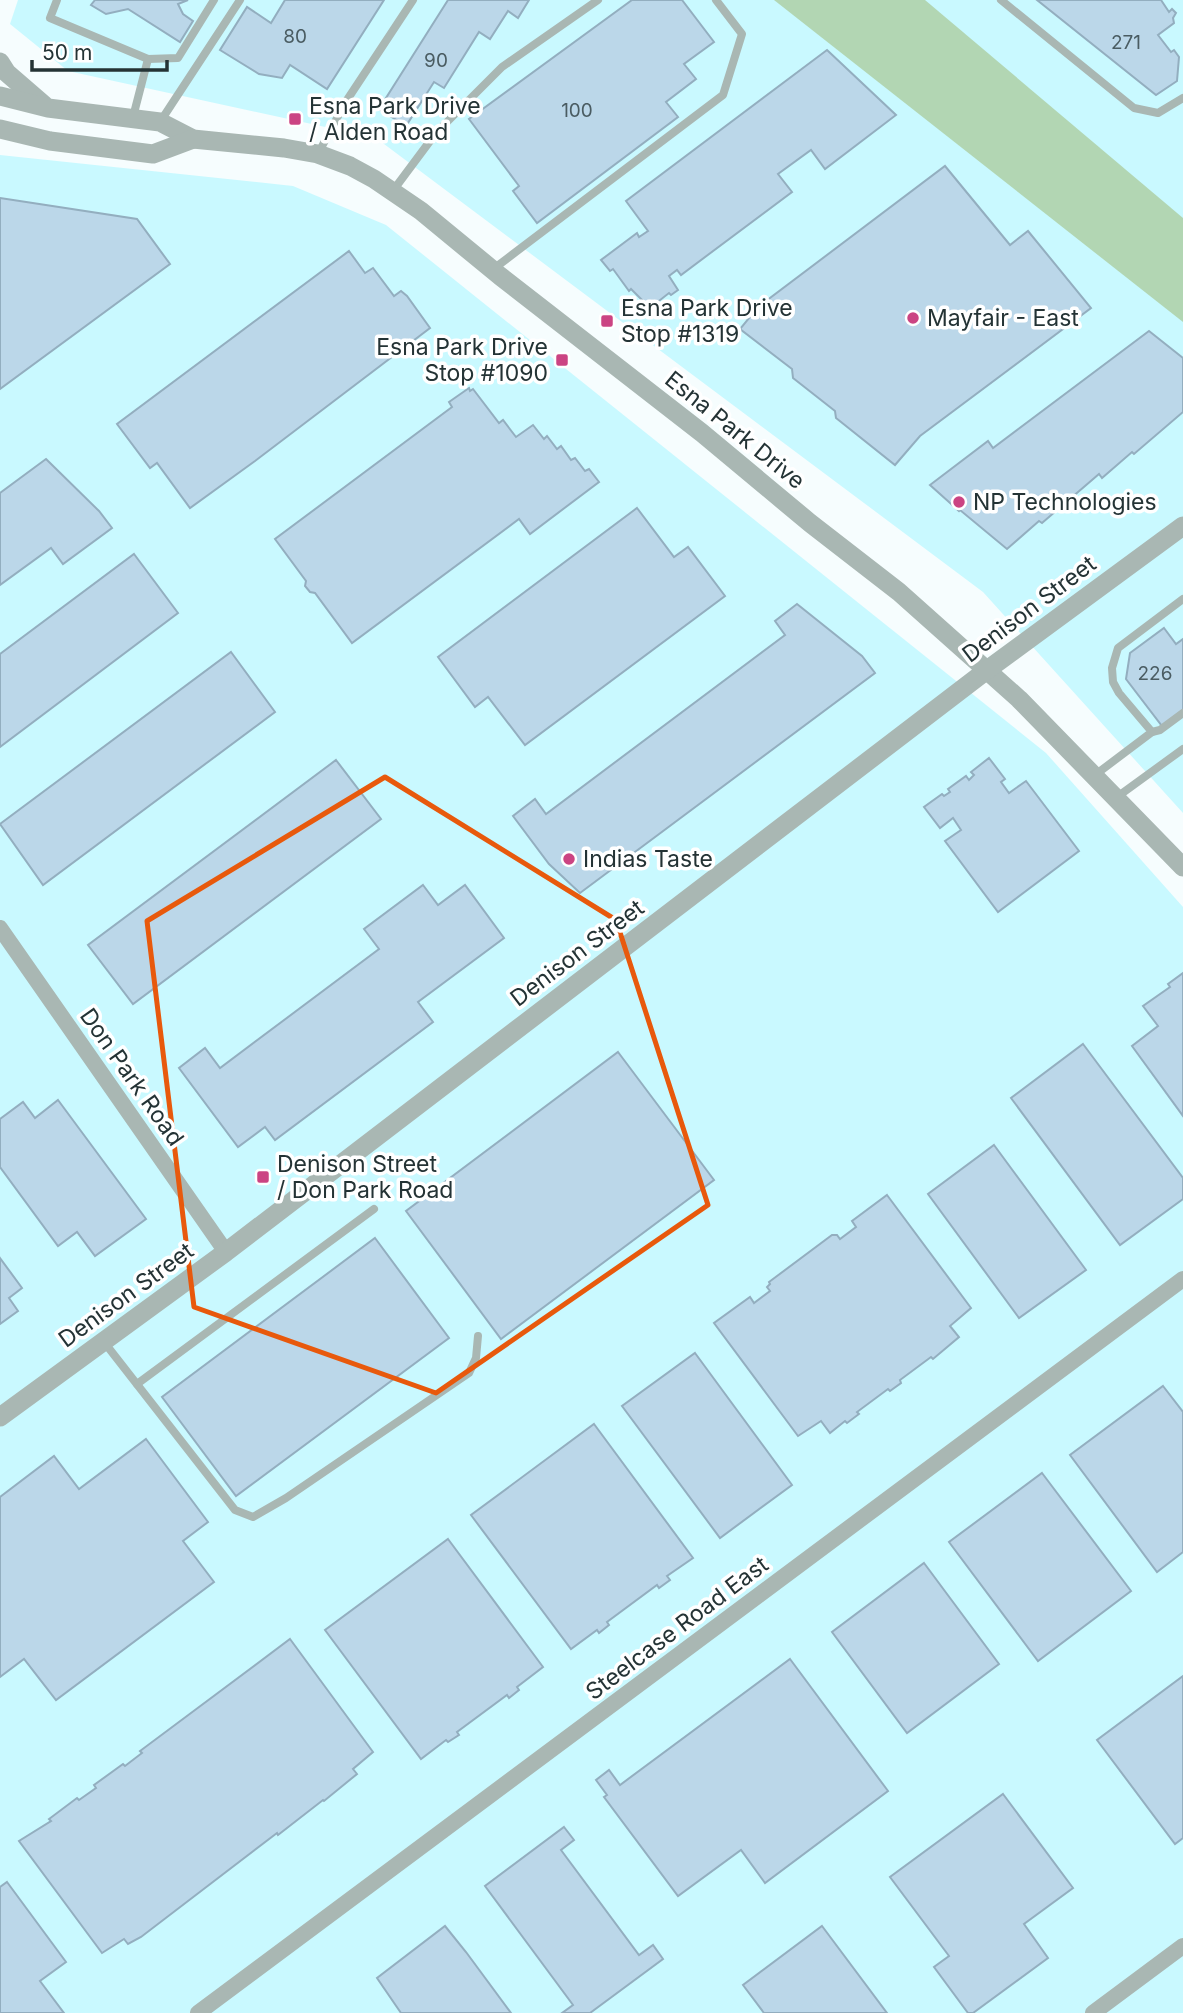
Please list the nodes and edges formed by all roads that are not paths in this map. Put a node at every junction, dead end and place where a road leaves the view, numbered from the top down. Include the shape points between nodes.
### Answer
1 (57, 0) edge
2 (215, 0) edge
3 (240, 0) edge
4 (413, 0) edge
5 (598, 0) edge
6 (716, 0) edge
7 (1000, 0) edge
8 (148, 59) junction
9 (0, 62) edge
10 (0, 96) edge
11 (1183, 99) edge
12 (48, 108) junction
13 (133, 119) junction
14 (160, 122) junction
15 (0, 129) edge
16 (193, 139) junction
17 (318, 154) junction
18 (392, 192) junction
19 (492, 270) junction
20 (1183, 526) edge
21 (1183, 599) edge
22 (987, 670) junction
23 (1183, 713) edge
24 (1152, 732) junction
25 (1183, 749) edge
26 (1095, 775) junction
27 (1117, 797) junction
28 (1183, 867) edge
29 (0, 928) edge
30 (374, 1209) dead end
31 (226, 1252) junction
32 (1183, 1279) edge
33 (478, 1336) dead end
34 (104, 1342) junction
35 (137, 1384) junction
36 (0, 1417) edge
37 (1183, 1946) edge
38 (198, 2013) edge
39 (1093, 2013) edge

1 - 8 lane via 50,18
2 - 8 lane via 178,58
3 - 14 lane
4 - 17 lane via 345,103
5 - 18 lane via 502,66 436,133
6 - 19 lane via 742,34 723,95
7 - 11 lane via 1134,108 1157,113
8 - 13 lane
9 - 12 street
10 - 12 street, Esna Park Drive
12 - 13 street, Esna Park Drive
13 - 14 street, Esna Park Drive
14 - 16 street, Esna Park Drive
15 - 16 street, Esna Park Drive via 50,141 153,154
16 - 17 street, Esna Park Drive
17 - 18 street, Esna Park Drive via 350,166
18 - 19 street, Esna Park Drive
19 - 22 street, Esna Park Drive via 899,592
20 - 22 street, Denison Street
21 - 24 lane via 1118,648 1112,668 1119,694
22 - 26 street, Esna Park Drive
22 - 31 street, Denison Street
23 - 24 lane
24 - 26 lane
25 - 27 lane
26 - 27 street, Esna Park Drive
27 - 28 street, Esna Park Drive
29 - 31 street, Don Park Road
30 - 35 lane
31 - 34 street, Denison Street
32 - 38 street, Steelcase Road East
33 - 35 lane via 469,1373 253,1517 235,1510
34 - 35 lane
34 - 36 street, Denison Street
37 - 39 street

